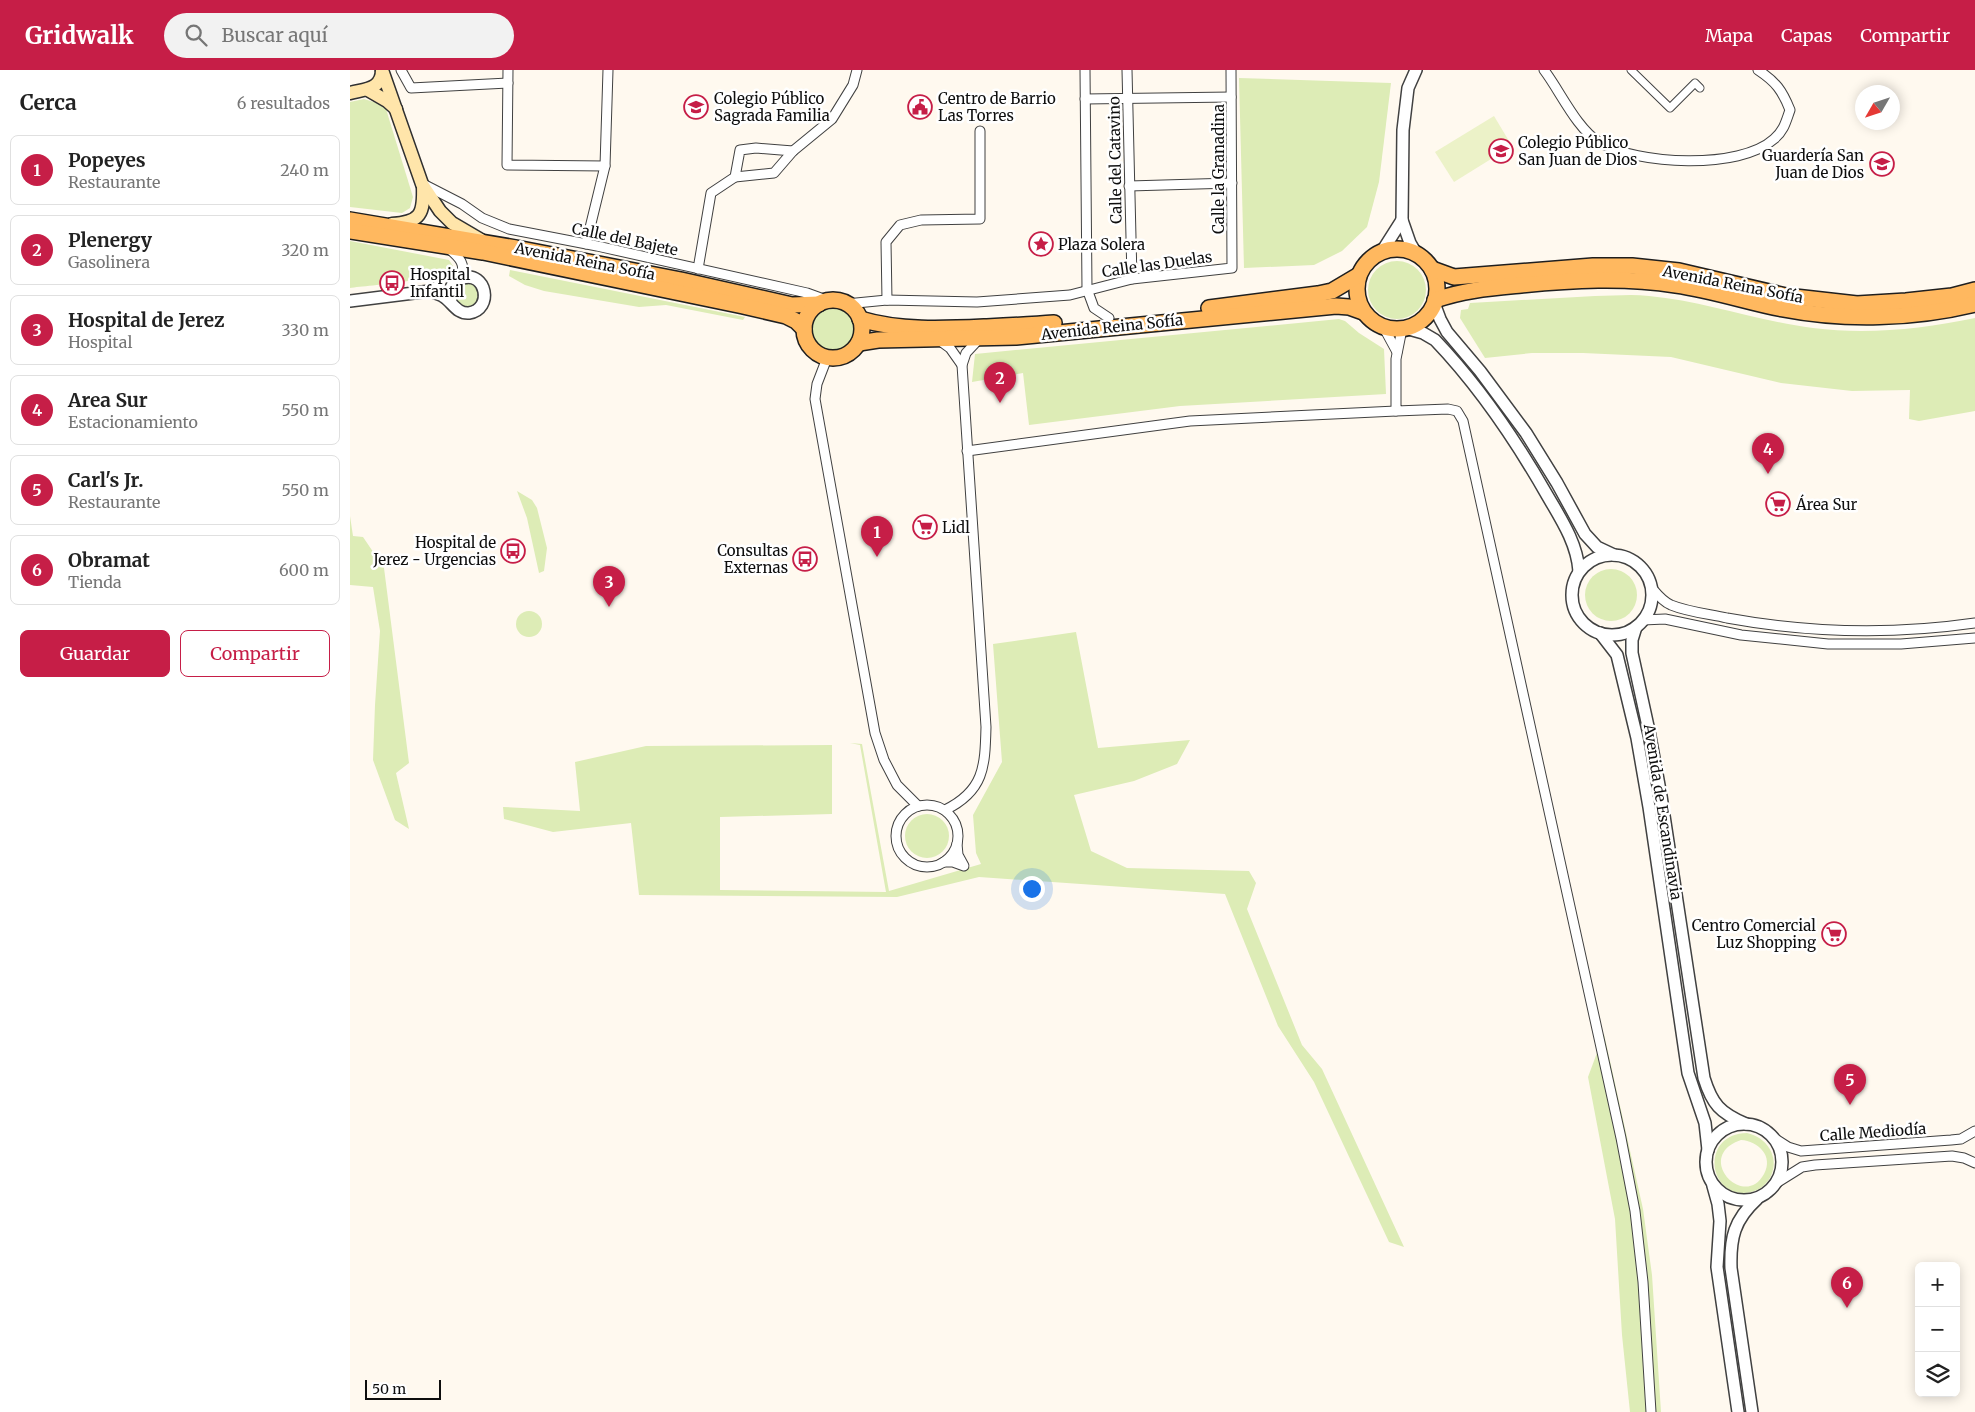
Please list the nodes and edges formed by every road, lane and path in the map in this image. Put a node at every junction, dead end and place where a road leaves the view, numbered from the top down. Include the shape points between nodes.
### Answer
1 (382, 70) edge
2 (401, 70) edge
3 (508, 70) edge
4 (608, 70) edge
5 (858, 70) edge
6 (1085, 70) edge
7 (1127, 70) edge
8 (1231, 70) edge
9 (1416, 70) edge
10 (1544, 70) edge
11 (1631, 70) edge
12 (1758, 70) edge
13 (350, 82) edge
14 (508, 83) junction
15 (1700, 88) dead end
16 (360, 91) edge
17 (1231, 97) junction
18 (1085, 98) junction
19 (1128, 98) junction
20 (396, 109) junction
21 (980, 131) dead end
22 (792, 151) junction
23 (605, 166) junction
24 (735, 176) junction
25 (1232, 183) junction
26 (422, 184) junction
27 (1129, 186) junction
28 (350, 220) edge
29 (1402, 220) junction
30 (383, 225) junction
31 (350, 231) edge
32 (485, 242) junction
33 (586, 244) junction
34 (446, 247) junction
35 (1381, 253) junction
36 (1417, 255) junction
37 (1232, 268) joint
38 (698, 269) junction
39 (1432, 269) junction
40 (1359, 275) junction
41 (1132, 279) junction
42 (456, 281) junction
43 (1087, 289) junction
44 (430, 290) junction
45 (1975, 290) edge
46 (887, 300) junction
47 (1435, 301) junction
48 (350, 302) edge
49 (451, 302) junction
50 (824, 302) junction
51 (846, 304) junction
52 (1975, 304) edge
53 (1363, 312) junction
54 (1109, 318) junction
55 (860, 319) junction
56 (1384, 328) junction
57 (804, 329) junction
58 (1403, 329) junction
59 (980, 338) junction
60 (938, 339) junction
61 (860, 343) junction
62 (1397, 352) junction
63 (827, 358) junction
64 (962, 365) junction
65 (1396, 411) junction
66 (967, 451) junction
67 (1614, 555) junction
68 (1579, 571) junction
69 (1651, 587) junction
70 (1639, 623) junction
71 (1975, 623) edge
72 (1600, 633) junction
73 (1975, 638) edge
74 (918, 806) junction
75 (945, 810) junction
76 (957, 844) junction
77 (944, 862) junction
78 (1746, 1124) junction
79 (1975, 1130) edge
80 (1774, 1138) junction
81 (1708, 1150) junction
82 (1975, 1163) edge
83 (1778, 1182) junction
84 (1713, 1185) junction
85 (1757, 1199) junction
86 (1651, 1412) edge
87 (1738, 1412) edge
88 (1752, 1412) edge

1 - 16 main road via 378,84
1 - 20 main road
2 - 14 street via 411,88
3 - 14 street
4 - 23 street
5 - 22 street via 853,85 832,119
6 - 18 street
7 - 19 street, Calle del Catavino
8 - 17 street, Calle la Granadina
9 - 29 street via 1408,88 1403,130
10 - 12 street via 1583,129 1598,142 1636,156 1696,161 1725,158 1763,147 1784,128 1790,110 1783,92
11 - 15 street via 1670,108 1696,83
13 - 16 main road
14 - 23 street via 507,165
16 - 20 main road via 382,98
17 - 19 street
17 - 25 street, Calle la Granadina
18 - 19 street
18 - 43 street
19 - 27 street, Calle del Catavino
20 - 26 main road
21 - 46 street via 980,219 922,220 900,226 886,242
22 - 24 street via 774,173
22 - 24 street via 740,150
23 - 33 street
24 - 38 street via 711,193
25 - 27 street
25 - 37 street, Calle la Granadina
26 - 30 main road via 424,206 418,217 407,223
26 - 32 main road via 452,223
26 - 33 street, Calle del Bajete via 494,224
27 - 41 street, Calle del Catavino
28 - 30 main road, Avenida Reina Sofía
29 - 35 street
29 - 36 street
30 - 32 main road, Avenida Reina Sofía
31 - 34 main road, Avenida Reina Sofía
32 - 50 main road, Avenida Reina Sofía via 792,305
33 - 38 street, Calle del Bajete
34 - 42 street via 459,257 463,266
34 - 57 main road, Avenida Reina Sofía via 786,316
35 - 36 main road via 1399,249
35 - 40 main road, Avenida Reina Sofía via 1365,264
36 - 39 main road, Avenida Reina Sofía
37 - 41 street, Calle las Duelas
38 - 50 street, Calle del Bajete via 807,293
39 - 45 main road, Avenida Reina Sofía via 1454,277 1585,266 1632,266 1679,271 1786,296 1857,304 1952,296
39 - 47 main road via 1436,282
40 - 53 main road via 1358,300
40 - 54 main road, Avenida Reina Sofía via 1332,291 1318,294
41 - 43 street, Calle las Duelas
42 - 44 street
42 - 49 street via 450,290
42 - 49 street via 467,277 478,281 485,290 484,302 470,313 458,311
43 - 46 street via 1070,295 977,302
43 - 54 street via 1094,308
44 - 48 street
44 - 49 street
46 - 51 street
47 - 52 main road, Avenida Reina Sofía via 1458,292 1552,282 1634,280 1677,285 1784,309 1859,316 1908,314
47 - 58 main road via 1423,320
47 - 67 street via 1448,332 1526,433 1585,534 1597,547
50 - 51 main road
50 - 57 main road via 808,315
51 - 55 main road
53 - 56 main road, Avenida Reina Sofía
53 - 59 main road, Avenida Reina Sofía via 1336,306
54 - 55 main road, Avenida Reina Sofía via 950,329 898,327
55 - 61 main road
56 - 58 main road
56 - 62 street
57 - 63 main road via 811,347
58 - 62 street
58 - 68 street via 1423,333 1435,340 1491,407 1532,469 1572,540
59 - 60 main road, Avenida Reina Sofía
59 - 64 street via 966,353
60 - 61 main road, Avenida Reina Sofía
60 - 64 street via 950,348
61 - 63 main road via 849,354
62 - 65 street
63 - 74 street via 815,399 875,733 897,785
64 - 66 street
65 - 66 street via 1190,421
65 - 86 street via 1448,409 1457,412 1463,421 1636,1211
66 - 75 street via 986,727 985,762 974,789 961,802
67 - 68 street via 1594,558
67 - 69 street via 1638,565 1648,577
68 - 72 street, Avenida de Escandinavia via 1573,586 1572,602 1582,621
69 - 70 street, Avenida de Escandinavia via 1650,605
69 - 71 street via 1661,599 1680,608 1789,627 1876,631
70 - 72 street via 1618,634
70 - 73 street via 1665,619 1741,635 1828,644 1901,644
70 - 78 street, Avenida de Escandinavia via 1632,640 1632,653 1661,796 1704,1078 1720,1110
72 - 81 street, Avenida de Escandinavia via 1617,656 1637,738 1688,1073 1705,1123
74 - 75 street via 937,806
74 - 77 street via 901,818 896,838 899,849 914,864 929,866
75 - 76 street via 956,825
76 - 77 street
76 - 77 street via 964,866
78 - 80 street, Avenida de Escandinavia via 1766,1131
78 - 81 street via 1727,1128 1712,1141
79 - 80 street, Calle Mediodía via 1961,1139 1801,1151
80 - 83 street via 1782,1160
81 - 84 street, Avenida de Escandinavia via 1706,1168
82 - 83 street, Calle Mediodía via 1952,1156 1815,1164 1802,1167
83 - 85 street
84 - 85 street via 1733,1199
84 - 87 street, Avenida de Escandinavia via 1720,1221 1717,1247 1720,1287
85 - 88 street via 1739,1220 1731,1252

